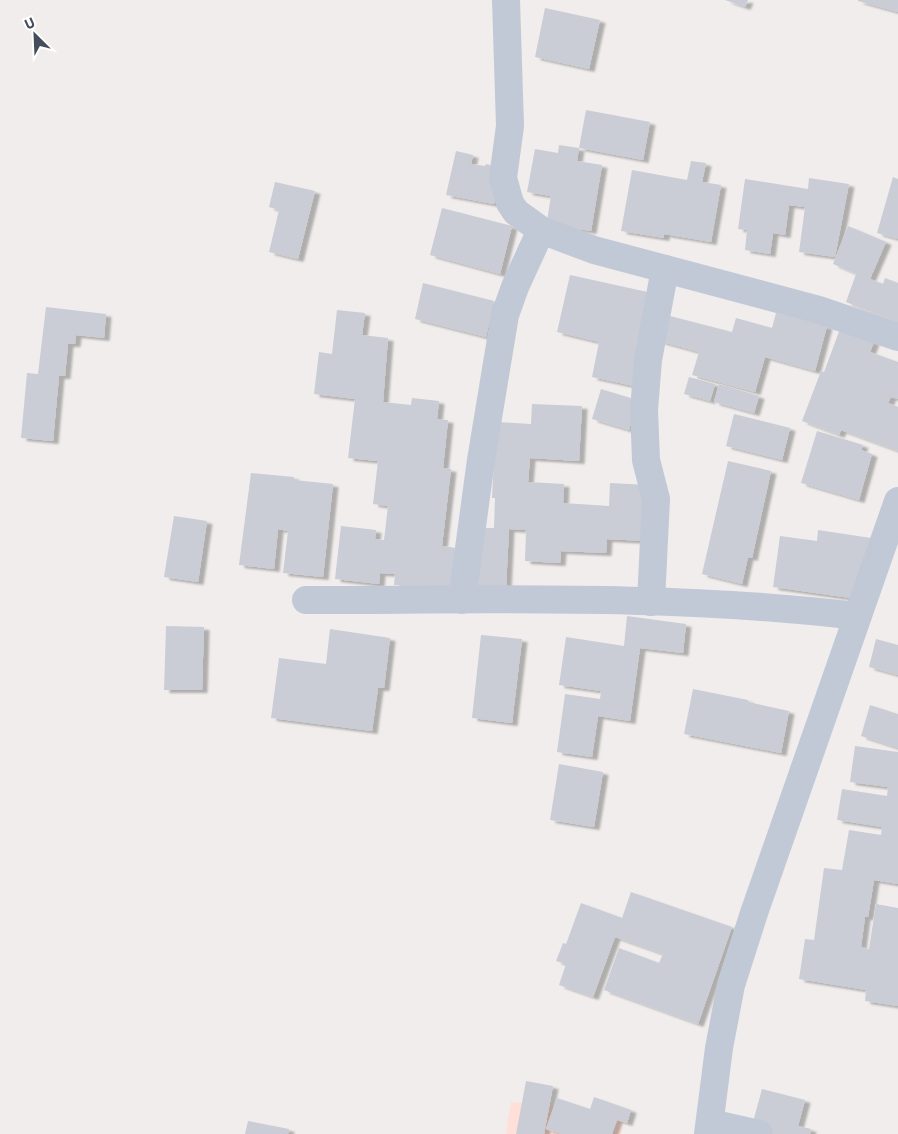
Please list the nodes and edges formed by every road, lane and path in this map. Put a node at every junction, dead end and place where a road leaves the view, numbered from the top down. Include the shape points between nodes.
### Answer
1 (506, 0) edge
2 (541, 230) junction
3 (665, 269) junction
4 (898, 337) edge
5 (898, 501) edge
6 (306, 600) dead end
7 (462, 600) junction
8 (650, 602) junction
9 (857, 616) junction
10 (709, 1128) edge
11 (759, 1134) edge

1 - 2 street via 510,126 503,178 516,212
2 - 3 street via 594,250
2 - 7 street via 515,287 502,332
3 - 4 street via 819,310
3 - 8 street via 648,360 644,410 646,460 656,499
5 - 9 street
6 - 7 street
7 - 8 street
8 - 9 street
9 - 10 street via 732,985
10 - 11 street

